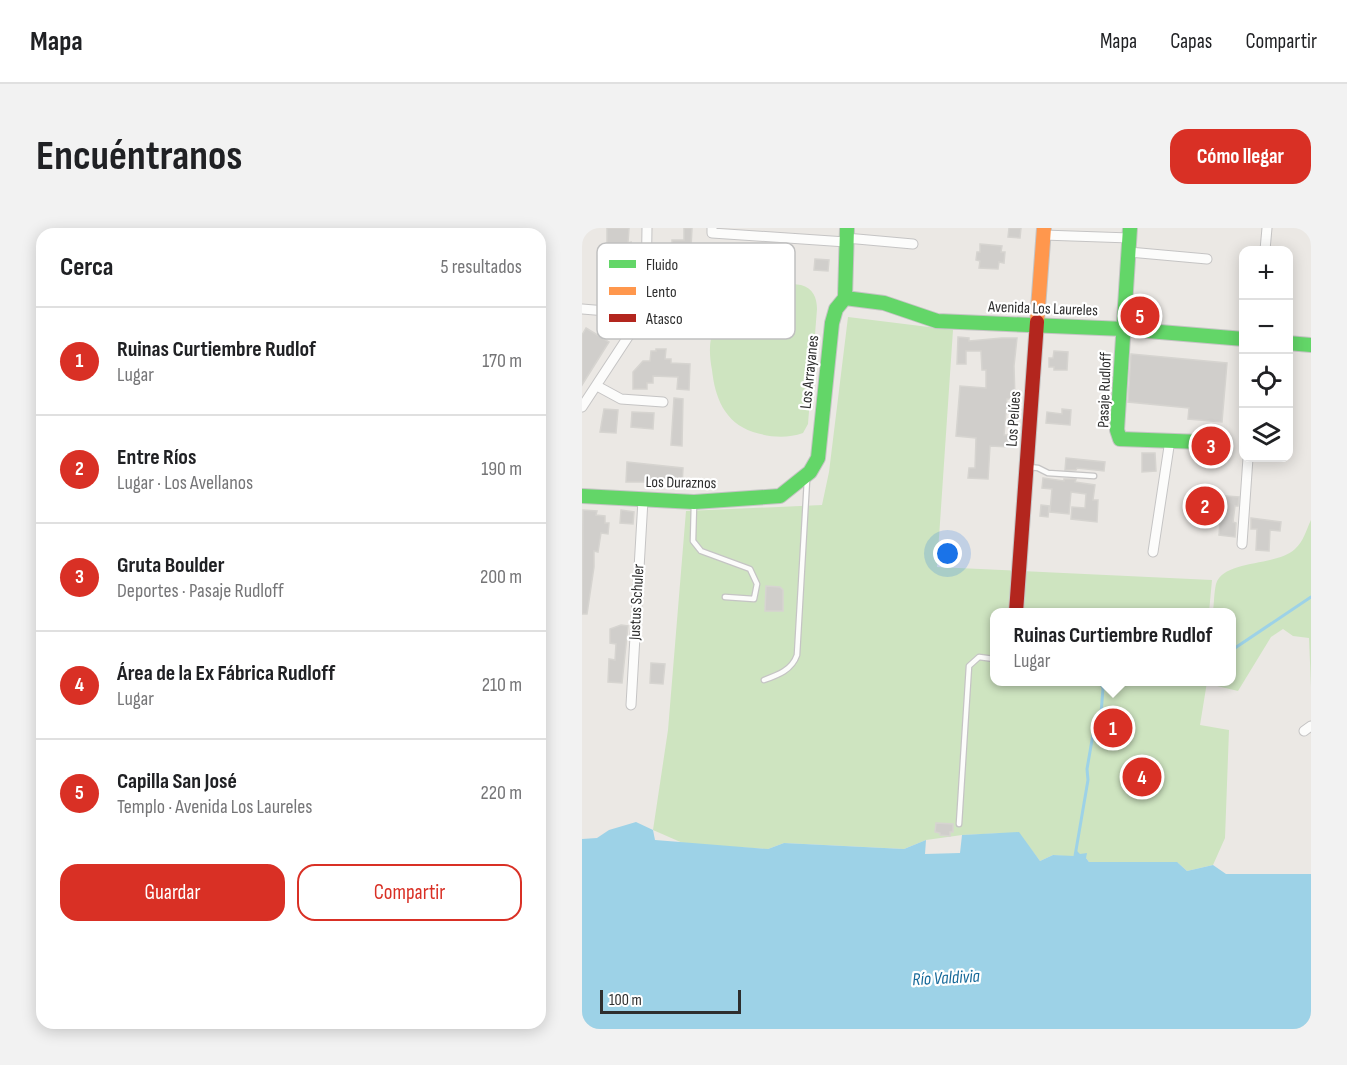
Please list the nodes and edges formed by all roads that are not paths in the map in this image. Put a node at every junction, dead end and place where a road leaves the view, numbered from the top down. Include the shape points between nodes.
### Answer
1 (647, 228) edge
2 (712, 228) edge
3 (1267, 228) edge
4 (780, 232) edge
5 (1043, 232) edge
6 (846, 236) edge
7 (1130, 240) edge
8 (647, 243) edge
9 (913, 244) dead end
10 (1265, 246) edge
11 (1207, 259) dead end
12 (845, 298) junction
13 (582, 309) edge
14 (597, 310) edge
15 (1037, 326) junction
16 (1125, 328) junction
17 (627, 339) edge
18 (1239, 339) edge
19 (1293, 343) edge
20 (1311, 345) edge
21 (597, 386) junction
22 (663, 402) dead end
23 (582, 407) edge
24 (1170, 440) junction
25 (1202, 442) dead end
26 (1248, 462) edge
27 (1027, 467) junction
28 (806, 474) junction
29 (1094, 476) dead end
30 (582, 496) edge
31 (780, 496) joint
32 (643, 500) junction
33 (694, 502) junction
34 (1242, 544) dead end
35 (1153, 552) dead end
36 (725, 597) dead end
37 (1016, 608) edge
38 (990, 658) edge
39 (764, 680) dead end
40 (631, 705) dead end
41 (959, 824) dead end

1 - 8 street
2 - 4 street via 712,233
3 - 10 street
4 - 6 street
5 - 7 street
5 - 15 street, Los Pelúes
6 - 9 street
6 - 12 street, Los Arrayanes
7 - 11 street
7 - 16 street
12 - 15 street, Avenida Los Laureles via 884,303 937,321
12 - 28 street, Los Arrayanes via 832,323 818,458
13 - 14 street
15 - 16 street, Avenida Los Laureles
15 - 27 street, Los Pelúes
16 - 18 street, Avenida Los Laureles
16 - 24 street, Pasaje Rudloff via 1117,430 1120,439
17 - 21 street
19 - 20 street
21 - 22 street via 621,399
21 - 23 street
24 - 25 street, Pasaje Rudloff
24 - 35 street
26 - 34 street
27 - 29 lane via 1048,473
27 - 37 street, Los Pelúes
28 - 31 street, Los Arrayanes
28 - 39 lane via 797,655 782,673
30 - 32 street, Los Duraznos
31 - 33 street, Los Duraznos
32 - 33 street, Los Duraznos
32 - 40 street, Justus Schuler
33 - 36 lane via 693,541 702,551 750,569 757,584 754,598
38 - 41 lane via 979,657 969,666

